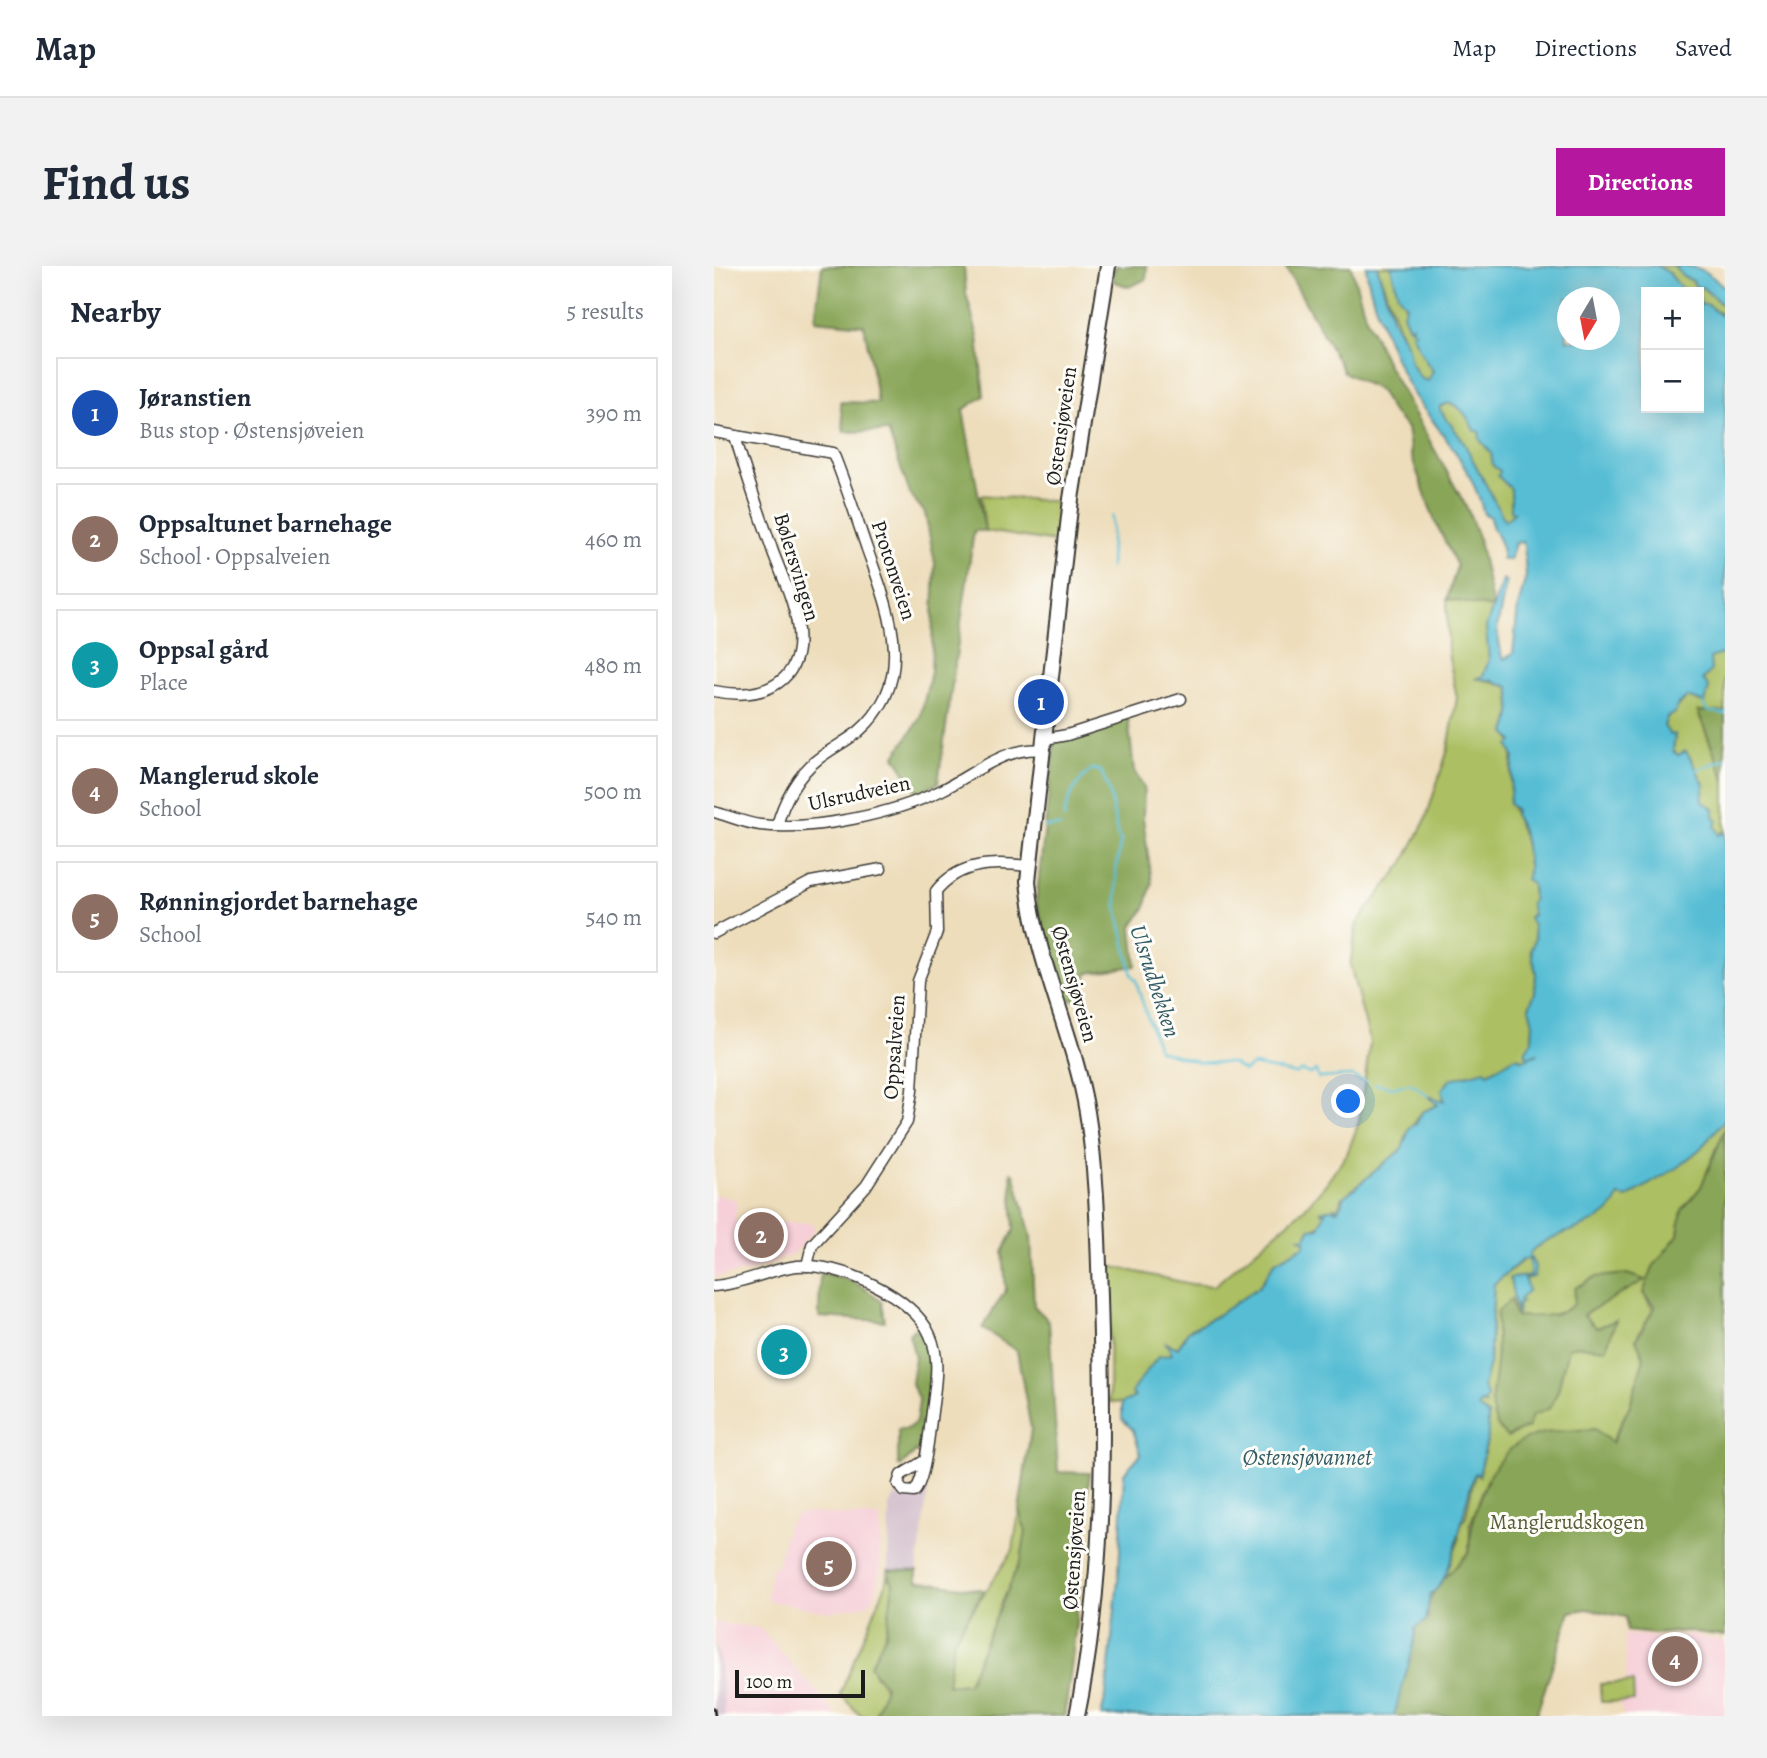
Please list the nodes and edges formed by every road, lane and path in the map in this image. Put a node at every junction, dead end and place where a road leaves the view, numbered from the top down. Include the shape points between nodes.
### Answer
1 (1108, 266) edge
2 (714, 432) edge
3 (735, 436) junction
4 (714, 691) edge
5 (1181, 699) dead end
6 (1044, 744) junction
7 (714, 811) edge
8 (777, 826) junction
9 (1029, 866) junction
10 (881, 869) dead end
11 (714, 933) edge
12 (807, 1266) junction
13 (714, 1286) edge
14 (924, 1461) dead end
15 (1077, 1716) edge

1 - 6 main road, Østensjøveien via 1070,511
2 - 3 street
3 - 4 street, Bølersvingen via 789,592 798,643 789,671 771,689 751,695
3 - 8 street, Protonveien via 833,453 894,634 893,670 878,707 862,728 810,766 784,806
5 - 6 street, Ulsrudveien
6 - 8 street, Ulsrudveien via 1018,749 913,802 863,815
6 - 9 main road, Østensjøveien
7 - 8 street, Ulsrudveien via 748,823
9 - 12 street, Oppsalveien via 981,864 951,876 936,891 937,932 918,981 907,1122 866,1186 812,1245
9 - 15 main road, Østensjøveien via 1031,906 1082,1086 1095,1185 1100,1463 1090,1625
10 - 11 street via 811,882
12 - 13 street
12 - 14 street via 861,1280 906,1306 928,1329 937,1371

